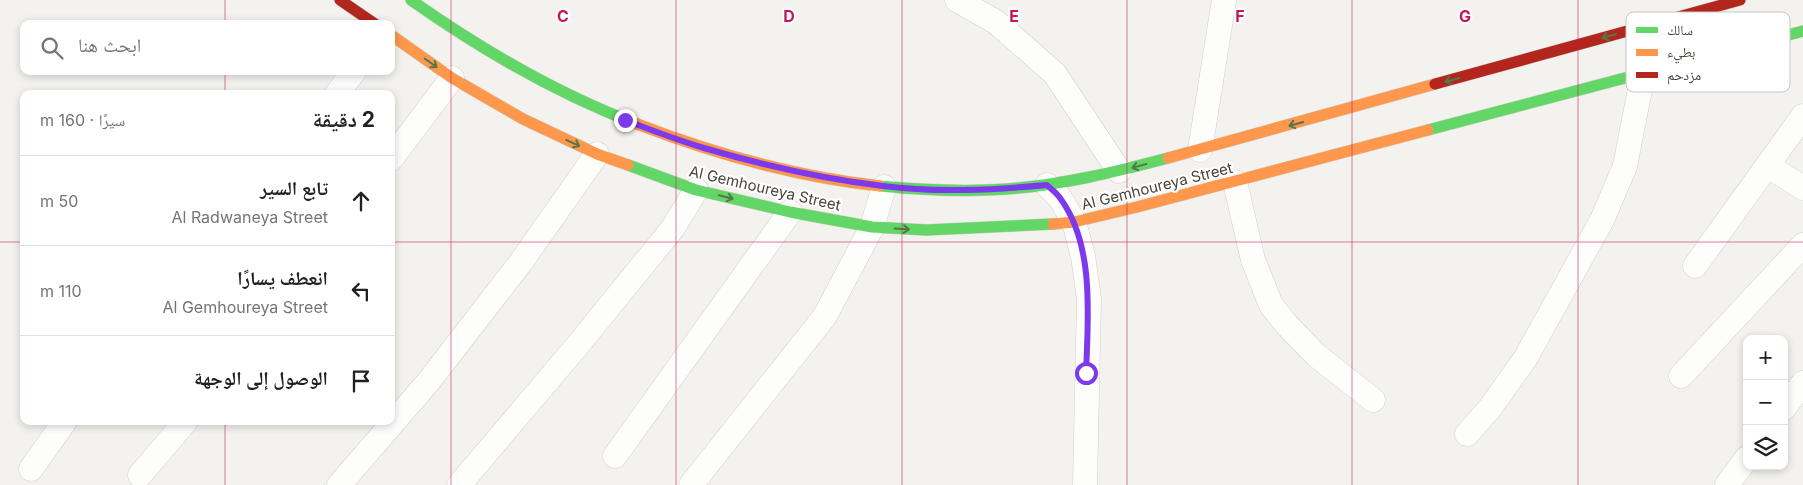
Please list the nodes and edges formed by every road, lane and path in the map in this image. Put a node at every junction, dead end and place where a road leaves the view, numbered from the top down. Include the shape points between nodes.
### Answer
1 (340, 0) edge
2 (411, 0) edge
3 (957, 0) edge
4 (1224, 0) edge
5 (1740, 0) edge
6 (1697, 12) edge
7 (368, 20) edge
8 (1803, 31) edge
9 (1626, 32) edge
10 (1790, 34) edge
11 (395, 38) edge
12 (351, 75) edge
13 (452, 78) junction
14 (1626, 79) edge
15 (340, 90) edge
16 (1639, 92) edge
17 (1803, 116) edge
18 (1200, 150) junction
19 (395, 154) edge
20 (597, 154) junction
21 (1768, 166) junction
22 (1119, 171) junction
23 (1236, 182) junction
24 (1047, 185) junction
25 (884, 186) junction
26 (1803, 188) edge
27 (696, 190) junction
28 (790, 212) junction
29 (1074, 222) junction
30 (872, 227) junction
31 (1803, 245) edge
32 (1695, 266) dead end
33 (1681, 376) dead end
34 (1803, 382) edge
35 (1373, 400) dead end
36 (1788, 403) edge
37 (395, 420) edge
38 (62, 425) edge
39 (183, 425) edge
40 (391, 425) edge
41 (1467, 434) dead end
42 (615, 456) dead end
43 (1743, 463) edge
44 (31, 469) dead end
45 (140, 475) dead end
46 (339, 485) edge
47 (458, 485) edge
48 (691, 485) edge
49 (1085, 485) edge
50 (1727, 485) edge

1 - 7 street
2 - 25 street, Al Gemhoureya Street via 495,55 550,86 625,120 703,148 770,166
3 - 22 street via 996,22 1055,74
4 - 18 street
5 -> 6 street, Al Gemhoureya Street
8 - 10 street, Al Gemhoureya Street
9 -> 18 street, Al Gemhoureya Street
11 -> 13 street, Al Gemhoureya Street
12 - 15 street
13 - 19 street
13 -> 20 street, Al Gemhoureya Street via 522,119
14 - 23 street, Al Gemhoureya Street
16 - 41 street via 1625,166 1602,220 1525,359
17 - 21 street
18 -> 22 street, Al Gemhoureya Street
20 - 27 street, Al Gemhoureya Street
20 - 37 street via 521,262
21 - 26 street
21 - 32 street
22 - 24 street, Al Gemhoureya Street
23 - 29 street, Al Gemhoureya Street
23 - 35 street via 1253,260 1271,305 1316,356
24 - 25 street, Al Gemhoureya Street via 993,190
24 - 29 street via 1060,198
25 - 30 street
27 -> 28 street, Al Gemhoureya Street
27 - 47 street via 673,228
28 - 30 street, Al Gemhoureya Street
28 - 42 street
30 -> 29 street, Al Gemhoureya Street via 980,229
29 - 49 street via 1089,299
30 - 48 street via 825,316
31 - 33 street
34 - 36 street
38 - 44 street
39 - 45 street
40 - 46 street
43 - 50 street

